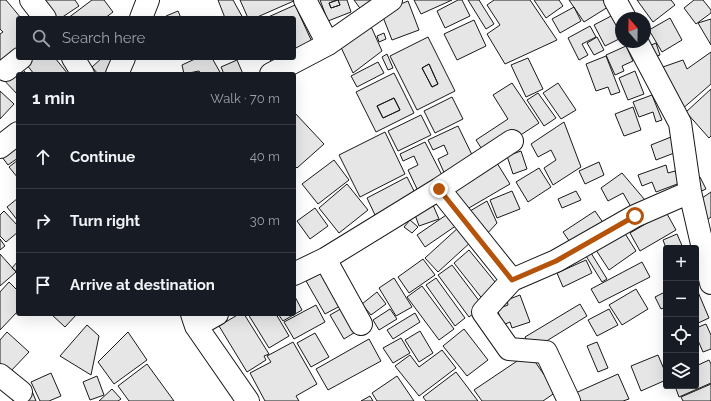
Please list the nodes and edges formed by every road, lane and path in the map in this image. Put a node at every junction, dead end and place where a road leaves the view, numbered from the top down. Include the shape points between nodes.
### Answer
1 (31, 0) edge
2 (148, 0) edge
3 (304, 0) edge
4 (391, 0) edge
5 (615, 0) edge
6 (622, 12) edge
7 (43, 16) edge
8 (142, 16) edge
9 (328, 44) junction
10 (640, 48) edge
11 (74, 60) edge
12 (123, 60) edge
13 (82, 72) edge
14 (118, 72) edge
15 (275, 72) edge
16 (16, 134) edge
17 (512, 141) dead end
18 (0, 147) edge
19 (439, 189) junction
20 (690, 192) junction
21 (324, 259) junction
22 (296, 273) edge
23 (512, 280) junction
24 (711, 283) edge
25 (209, 316) edge
26 (194, 320) edge
27 (361, 324) dead end
28 (0, 375) edge
29 (21, 392) dead end
30 (248, 401) edge
31 (569, 401) edge

1 - 7 street
2 - 8 street
3 - 9 street
4 - 9 street
5 - 6 street
9 - 15 street
10 - 20 street via 680,123
11 - 13 street
12 - 14 street
16 - 18 street
17 - 19 street
19 - 21 street
19 - 23 street
20 - 23 street via 635,216 556,261
20 - 24 street
21 - 22 street
21 - 27 street
23 - 31 street via 483,312 509,349 546,352
25 - 26 street
26 - 30 street
28 - 29 street

